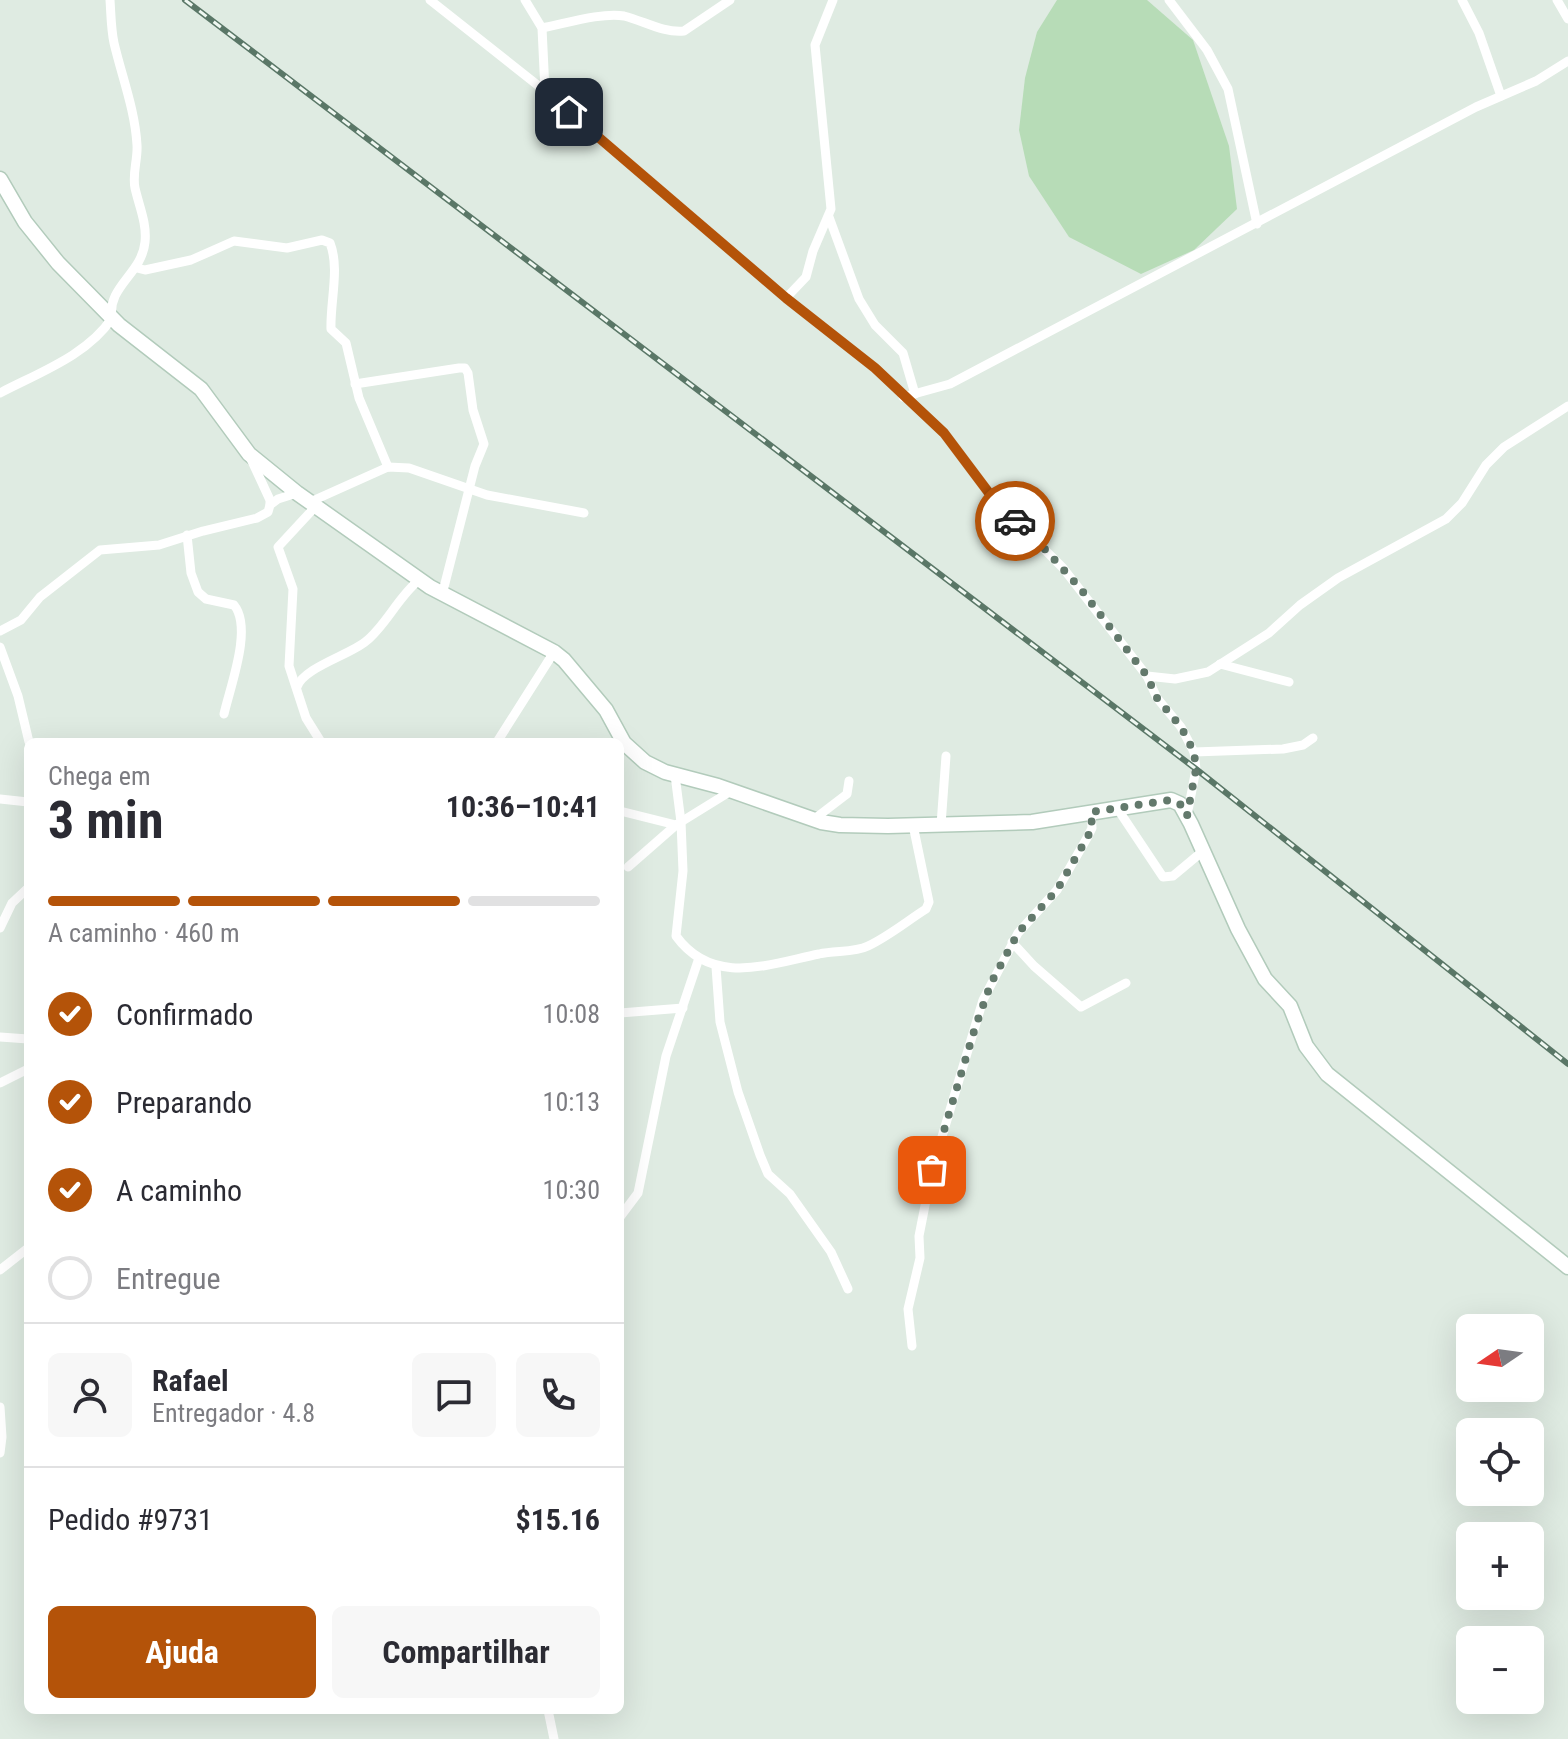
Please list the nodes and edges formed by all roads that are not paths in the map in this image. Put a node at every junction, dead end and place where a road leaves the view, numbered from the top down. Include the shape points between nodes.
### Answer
1 (110, 0) edge
2 (430, 0) edge
3 (525, 0) edge
4 (730, 0) edge
5 (833, 0) edge
6 (1169, 0) edge
7 (1462, 0) edge
8 (1557, 0) edge
9 (1568, 19) edge
10 (542, 28) junction
11 (1568, 61) edge
12 (545, 91) junction
13 (1501, 96) junction
14 (0, 179) edge
15 (829, 217) junction
16 (1257, 224) junction
17 (137, 268) junction
18 (786, 298) junction
19 (112, 318) junction
20 (355, 384) junction
21 (0, 393) edge
22 (915, 394) junction
23 (903, 397) junction
24 (1568, 406) edge
25 (249, 454) junction
26 (388, 467) junction
27 (469, 489) junction
28 (297, 493) junction
29 (313, 504) junction
30 (270, 505) junction
31 (584, 513) dead end
32 (187, 535) junction
33 (419, 580) junction
34 (442, 595) junction
35 (0, 631) edge
36 (0, 647) edge
37 (554, 652) junction
38 (1220, 664) junction
39 (1147, 676) junction
40 (1289, 682) dead end
41 (297, 687) junction
42 (224, 714) dead end
43 (28, 738) edge
44 (318, 738) edge
45 (500, 738) edge
46 (621, 738) edge
47 (1313, 738) dead end
48 (624, 743) edge
49 (1194, 752) junction
50 (946, 756) dead end
51 (675, 775) junction
52 (849, 781) dead end
53 (731, 791) junction
54 (0, 799) edge
55 (24, 802) edge
56 (1117, 808) junction
57 (624, 812) edge
58 (1091, 812) junction
59 (1187, 816) junction
60 (813, 820) junction
61 (679, 824) junction
62 (913, 825) junction
63 (941, 825) junction
64 (1203, 851) junction
65 (628, 867) dead end
66 (24, 892) edge
67 (0, 928) edge
68 (1012, 942) junction
69 (699, 958) junction
70 (716, 967) junction
71 (1126, 983) dead end
72 (683, 1008) junction
73 (624, 1013) edge
74 (0, 1037) edge
75 (24, 1039) edge
76 (24, 1071) edge
77 (0, 1083) edge
78 (624, 1212) edge
79 (24, 1251) edge
80 (1568, 1267) edge
81 (0, 1270) edge
82 (848, 1289) dead end
83 (912, 1346) dead end
84 (0, 1407) edge
85 (0, 1453) edge
86 (549, 1714) edge
87 (554, 1739) edge

1 - 17 street via 137,147 135,186 145,224
2 - 12 street
3 - 10 street
4 - 10 street via 684,31 612,15
5 - 15 street via 815,45 832,201
6 - 16 street via 1207,50 1228,89
7 - 13 street
8 - 9 street
10 - 12 street
11 - 13 street
12 - 18 street
13 - 16 street
14 - 19 street via 58,263
15 - 18 street via 806,277
15 - 22 street via 859,299 875,325 903,353
16 - 22 street via 950,384
17 - 19 street via 112,298
17 - 20 street via 191,260 234,241 287,248 327,241 332,251 331,329 346,343
18 - 23 street
19 - 21 street via 78,351
19 - 25 street via 201,389
20 - 26 street
20 - 27 street via 465,368 484,439
22 - 23 street
23 - 39 street via 944,433 992,497 1063,568
24 - 38 street via 1504,447 1446,519 1338,578
25 - 28 street
25 - 30 street
26 - 27 street via 418,470
26 - 29 street
27 - 31 street
27 - 34 street
28 - 29 street
28 - 30 street
29 - 33 street
29 - 41 street via 278,547 292,586 288,660
30 - 32 street via 257,518
32 - 35 street via 151,546 100,550 40,597 21,620
32 - 42 street via 198,592 234,605 241,617 241,643
33 - 34 street
33 - 41 street via 366,642 305,675
34 - 37 street
36 - 43 street
37 - 45 street
37 - 46 street via 606,710
38 - 39 street via 1188,678
38 - 40 street
39 - 49 street
41 - 44 street
47 - 49 street via 1283,749
48 - 51 street via 655,768
49 - 59 street
50 - 63 street
51 - 53 street
51 - 61 street
52 - 60 street via 847,794
53 - 60 street
53 - 61 street
54 - 55 street
56 - 58 street
56 - 59 street via 1171,800
56 - 64 street via 1163,877 1173,876
57 - 61 street
58 - 63 street via 1032,822
58 - 68 street via 1092,828 1057,890
59 - 64 street
60 - 62 street
61 - 65 street
61 - 69 street via 683,871 675,931
62 - 63 street
62 - 70 street via 929,902 926,909 866,948 781,964
64 - 80 street via 1268,984 1290,1006 1306,1046 1327,1074
66 - 67 street
68 - 71 street via 1081,1007
68 - 83 street via 983,1000 932,1170 908,1309
69 - 70 street
69 - 72 street
70 - 82 street via 720,1022 760,1155 768,1174 790,1194 831,1252
72 - 73 street
72 - 78 street via 659,1083 638,1193
74 - 75 street
76 - 77 street
79 - 81 street
84 - 85 street
86 - 87 street

